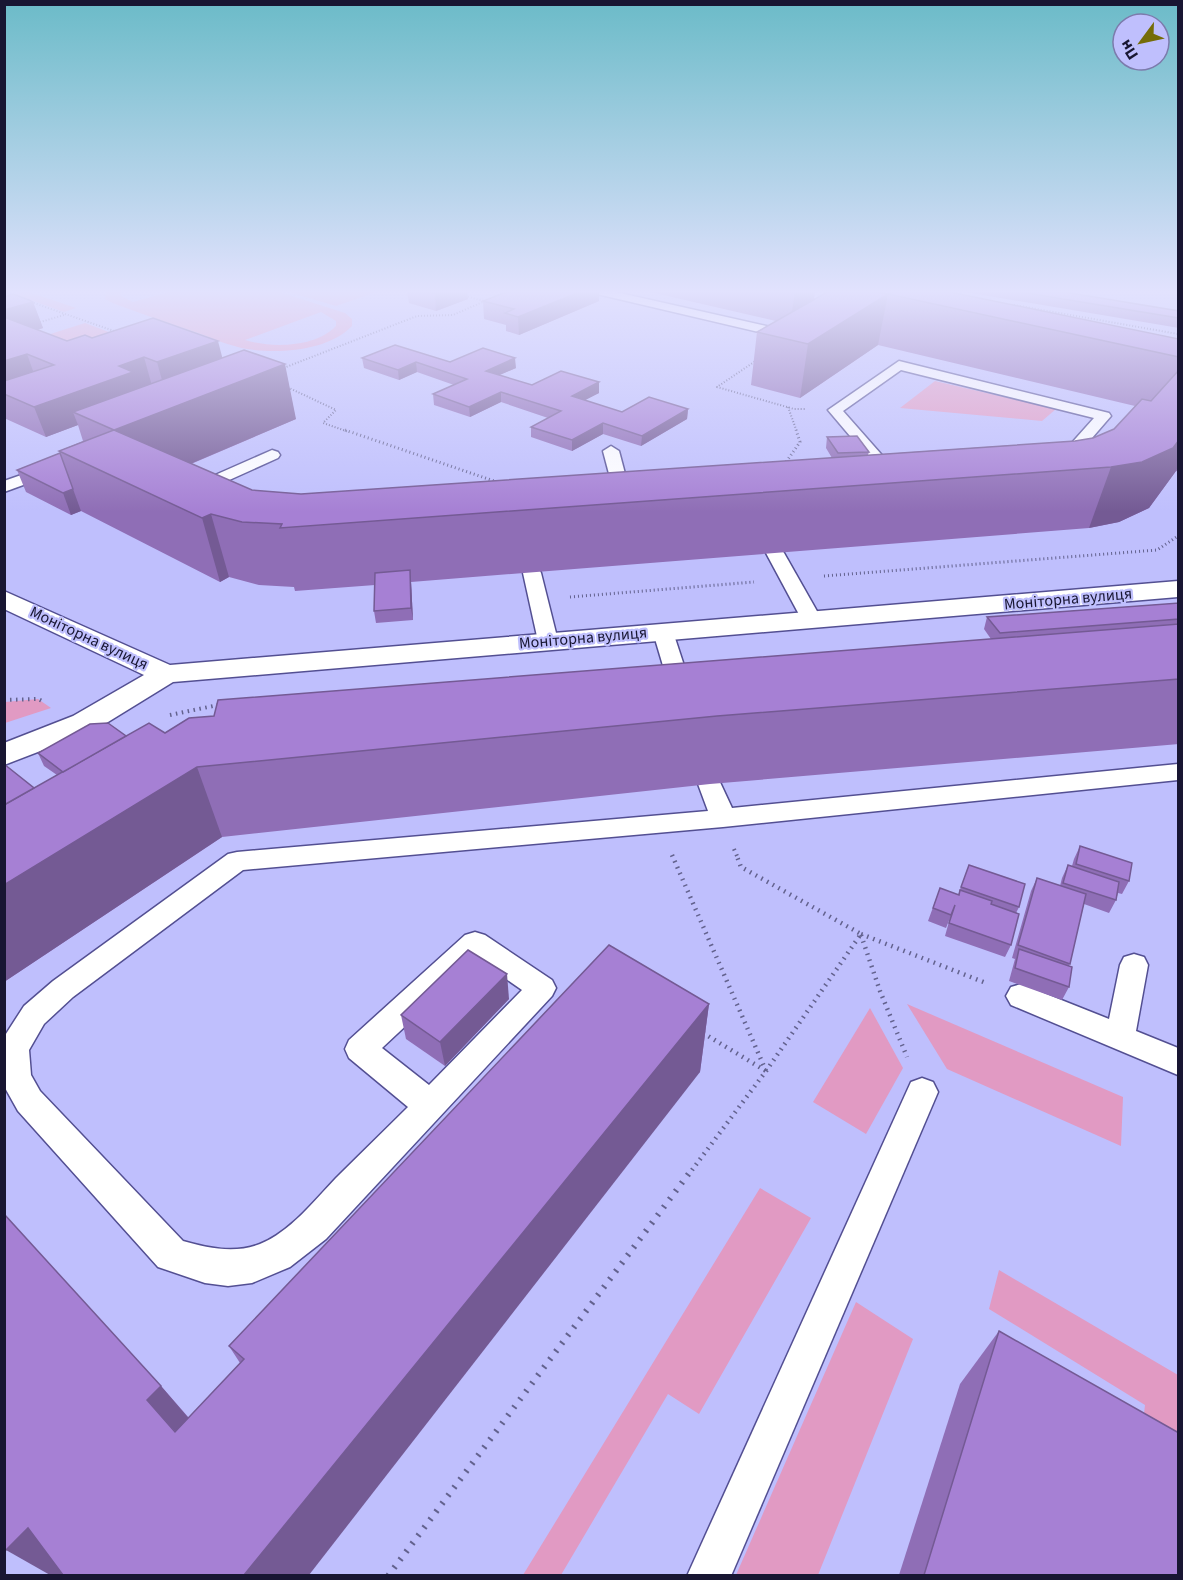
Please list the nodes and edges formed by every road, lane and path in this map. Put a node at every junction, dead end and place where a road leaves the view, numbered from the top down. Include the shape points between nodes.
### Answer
1 (292, 365) edge
2 (750, 365) edge
3 (898, 365) edge
4 (902, 365) edge
5 (273, 372) dead end
6 (283, 385) dead end
7 (788, 407) junction
8 (835, 410) junction
9 (611, 451) dead end
10 (272, 455) dead end
11 (69, 462) dead end
12 (779, 471) edge
13 (1044, 474) edge
14 (504, 485) edge
15 (4, 487) edge
16 (883, 491) edge
17 (234, 499) edge
18 (626, 509) edge
19 (1179, 536) edge
20 (775, 553) dead end
21 (532, 573) dead end
22 (790, 579) junction
23 (1179, 589) edge
24 (4, 599) edge
25 (540, 600) junction
26 (812, 620) junction
27 (663, 632) junction
28 (548, 641) junction
29 (166, 674) junction
30 (222, 705) edge
31 (165, 716) dead end
32 (689, 719) edge
33 (4, 755) edge
34 (1179, 772) edge
35 (710, 784) dead end
36 (723, 818) junction
37 (661, 824) junction
38 (861, 934) junction
39 (1134, 965) dead end
40 (1021, 996) joint
41 (698, 1031) edge
42 (1120, 1038) junction
43 (1179, 1062) edge
44 (766, 1071) junction
45 (922, 1092) joint
46 (431, 1106) junction
47 (388, 1575) edge
48 (709, 1575) edge

1 - 5 path
2 - 7 path via 717,387
3 - 8 lane
4 - 13 lane via 1104,416 1055,471
6 - 14 path via 336,410 323,423
7 - 8 path
7 - 12 path via 800,442
8 - 16 lane via 905,489
9 - 18 lane
10 - 17 lane via 203,486
11 - 15 lane
19 - 22 path via 1157,550
20 - 22 lane
21 - 25 lane
22 - 25 path
22 - 26 lane
23 - 26 street, Моніторна вулиця
24 - 29 street, Моніторна вулиця
25 - 28 lane
26 - 27 street, Моніторна вулиця
27 - 28 street, Моніторна вулиця
27 - 32 lane
28 - 29 street, Моніторна вулиця
29 - 33 street via 84,723
30 - 31 path
34 - 36 lane
35 - 36 lane
36 - 37 lane
36 - 38 path via 741,867
37 - 44 path
37 - 46 lane via 237,861 63,989 34,1015 14,1048 16,1077 29,1101 171,1254 198,1265 229,1268 263,1262 295,1243
38 - 40 path
38 - 44 path
38 - 45 path via 880,992
39 - 42 lane
40 - 42 lane
41 - 44 path
42 - 43 lane
44 - 47 path
45 - 48 lane
46 - 46 lane via 360,1049 475,943 542,988

